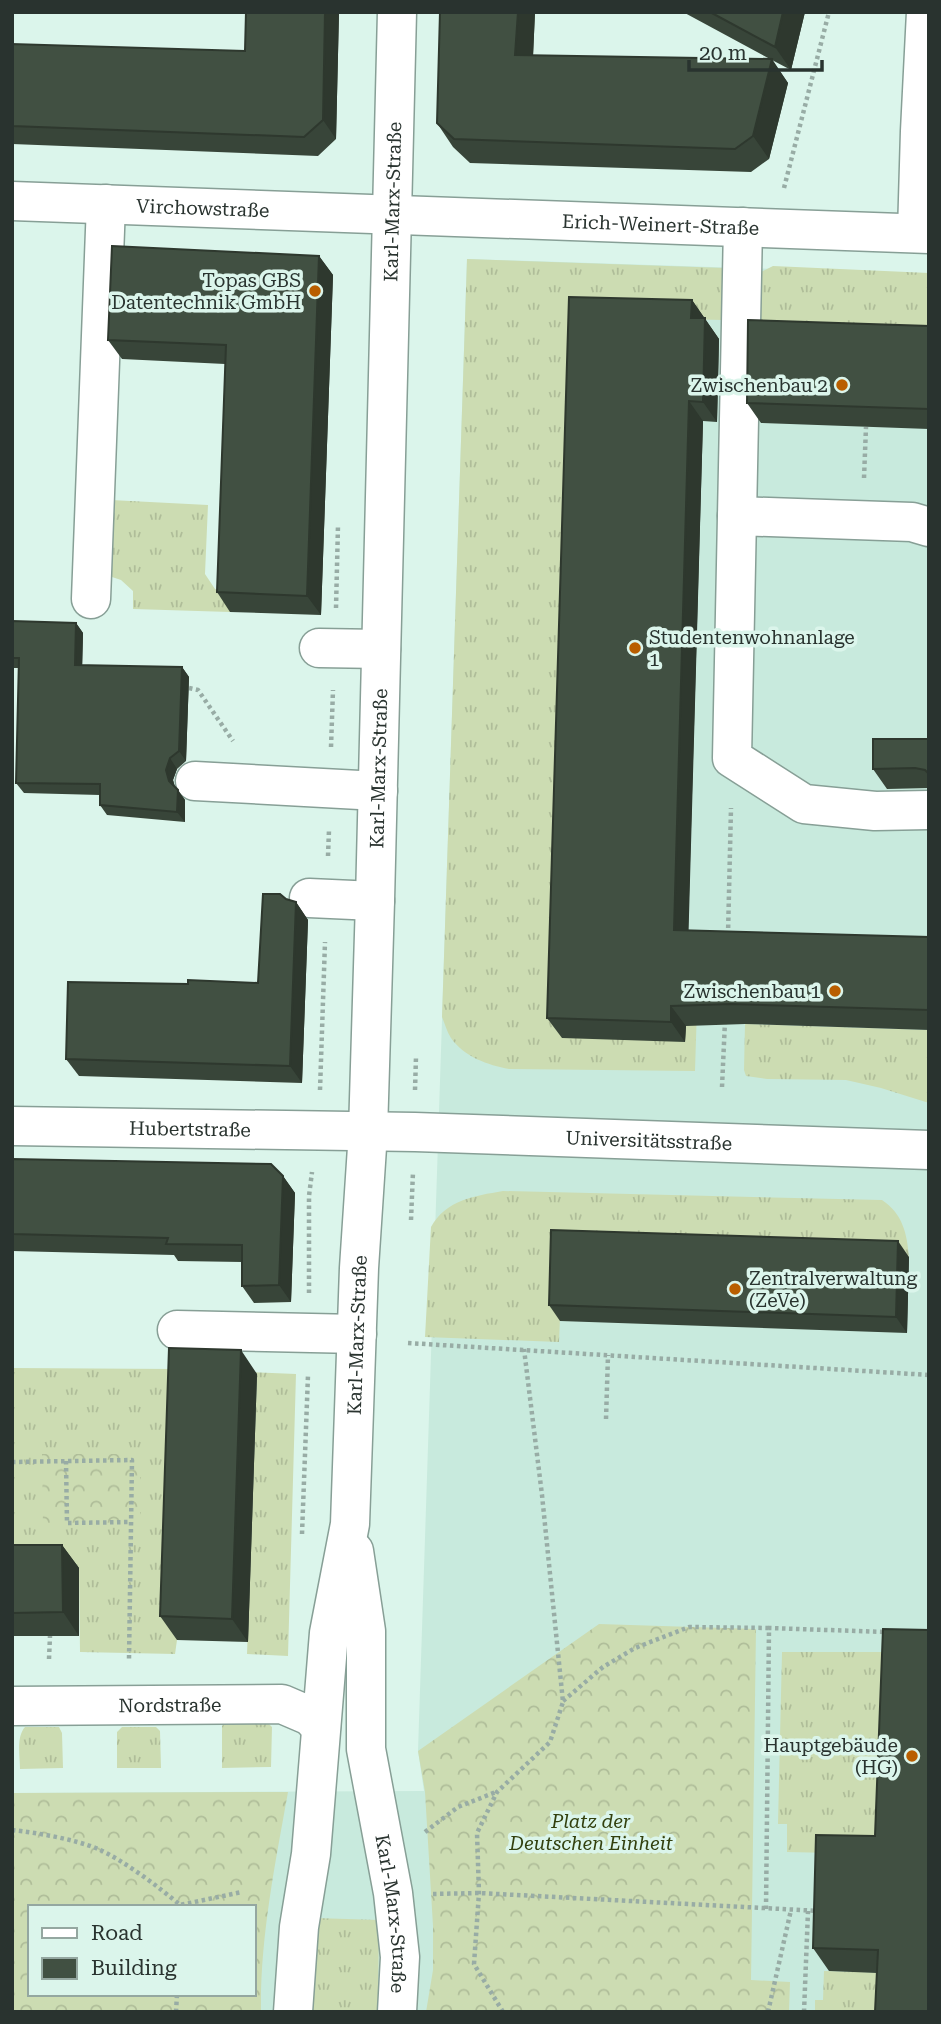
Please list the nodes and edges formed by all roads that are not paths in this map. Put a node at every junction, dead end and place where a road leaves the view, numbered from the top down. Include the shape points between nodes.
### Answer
1 (397, 12) edge
2 (926, 12) edge
3 (12, 201) edge
4 (106, 204) junction
5 (393, 214) junction
6 (743, 227) junction
7 (923, 234) edge
8 (737, 516) junction
9 (929, 527) edge
10 (92, 598) dead end
11 (319, 648) dead end
12 (381, 649) junction
13 (195, 781) dead end
14 (378, 791) junction
15 (929, 810) edge
16 (309, 898) dead end
17 (375, 901) junction
18 (12, 1126) edge
19 (368, 1132) junction
20 (929, 1150) edge
21 (177, 1330) dead end
22 (356, 1334) junction
23 (350, 1524) junction
24 (12, 1706) edge
25 (321, 1727) junction
26 (293, 2012) edge
27 (397, 2012) edge

1 - 5 street, Karl-Marx-Straße
2 - 7 street via 920,131
3 - 4 street, Virchowstraße
4 - 5 street, Virchowstraße
4 - 10 street
5 - 6 street, Erich-Weinert-Straße
5 - 12 street, Karl-Marx-Straße
6 - 7 street, Erich-Weinert-Straße
6 - 8 street
8 - 9 street via 912,522
8 - 15 street via 732,758 804,804 875,811
11 - 12 street
12 - 14 street, Karl-Marx-Straße
13 - 14 street
14 - 17 street, Karl-Marx-Straße
16 - 17 street
17 - 19 street, Karl-Marx-Straße
18 - 19 street, Hubertstraße
19 - 20 street, Universitätsstraße
19 - 22 street, Karl-Marx-Straße
21 - 22 street
22 - 23 street, Karl-Marx-Straße
23 - 25 street, Karl-Marx-Straße via 328,1633
23 - 27 street, Karl-Marx-Straße via 366,1631 366,1749 398,1944
24 - 25 street, Nordstraße via 282,1704 310,1716
25 - 26 street, Karl-Marx-Straße

